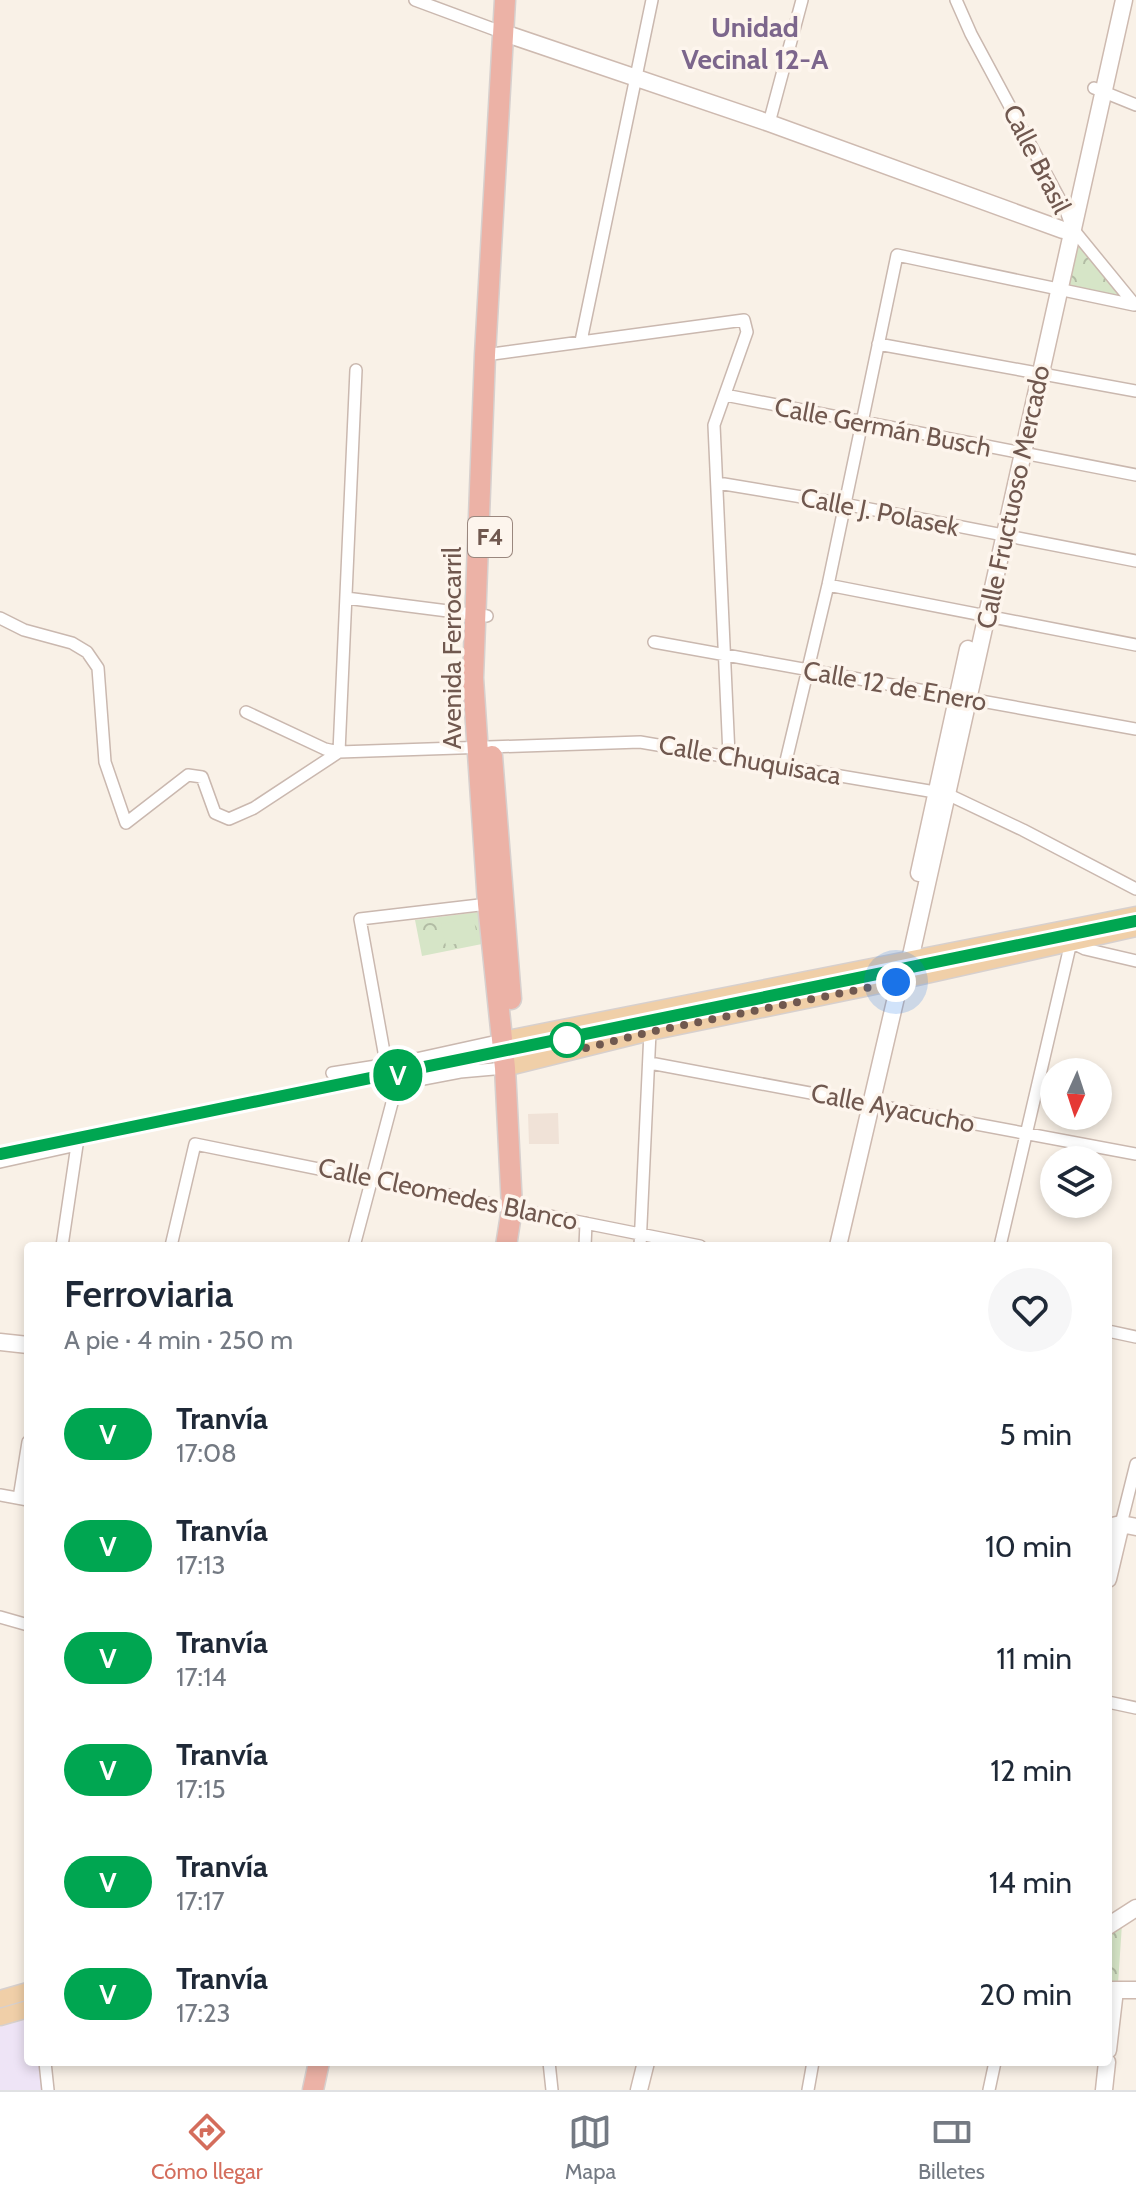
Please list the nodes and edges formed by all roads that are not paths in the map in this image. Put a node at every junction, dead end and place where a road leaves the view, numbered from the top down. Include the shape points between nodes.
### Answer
1 (415, 0) edge
2 (505, 0) edge
3 (517, 0) edge
4 (652, 0) edge
5 (802, 0) edge
6 (956, 0) edge
7 (1114, 0) edge
8 (1124, 0) edge
9 (509, 34) junction
10 (635, 77) junction
11 (1099, 90) junction
12 (1136, 105) edge
13 (769, 123) junction
14 (1066, 211) junction
15 (1068, 229) junction
16 (1053, 289) junction
17 (1135, 306) edge
18 (581, 341) junction
19 (878, 344) junction
20 (492, 355) junction
21 (356, 370) dead end
22 (1035, 372) junction
23 (1136, 391) edge
24 (725, 395) junction
25 (861, 423) junction
26 (1018, 453) junction
27 (1136, 475) edge
28 (718, 483) junction
29 (844, 504) junction
30 (1000, 536) junction
31 (1136, 561) edge
32 (828, 585) junction
33 (346, 598) junction
34 (480, 615) junction
35 (981, 616) junction
36 (0, 618) edge
37 (654, 642) dead end
38 (1136, 645) edge
39 (724, 655) junction
40 (808, 670) junction
41 (963, 698) junction
42 (246, 712) dead end
43 (1136, 729) edge
44 (485, 748) junction
45 (339, 752) junction
46 (729, 755) junction
47 (785, 765) junction
48 (941, 793) junction
49 (1136, 889) edge
50 (488, 904) junction
51 (1136, 915) edge
52 (1136, 928) edge
53 (1071, 942) junction
54 (1136, 961) edge
55 (901, 975) junction
56 (650, 1032) junction
57 (508, 1039) junction
58 (386, 1063) junction
59 (650, 1063) junction
60 (511, 1067) junction
61 (332, 1073) dead end
62 (871, 1104) junction
63 (1026, 1133) junction
64 (1136, 1154) edge
65 (0, 1162) edge
66 (373, 1180) junction
67 (518, 1209) junction
68 (586, 1223) junction
69 (640, 1240) edge
70 (63, 1242) edge
71 (172, 1242) edge
72 (355, 1242) edge
73 (507, 1242) edge
74 (520, 1242) edge
75 (585, 1242) edge
76 (660, 1242) edge
77 (839, 1242) edge
78 (1001, 1242) edge
79 (0, 1331) edge
80 (1112, 1332) edge
81 (24, 1334) edge
82 (1136, 1337) edge
83 (0, 1342) edge
84 (24, 1345) edge
85 (1136, 1464) edge
86 (0, 1495) edge
87 (24, 1499) edge
88 (1118, 1524) edge
89 (1112, 1557) edge
90 (0, 1617) edge
91 (24, 1624) edge
92 (1112, 1703) edge
93 (1136, 1708) edge
94 (1136, 1908) edge
95 (1112, 1923) edge
96 (1112, 1990) edge
97 (1136, 1990) edge
98 (24, 1992) edge
99 (0, 1999) edge
100 (24, 2010) edge
101 (0, 2017) edge
102 (45, 2066) edge
103 (318, 2066) edge
104 (333, 2066) edge
105 (549, 2066) edge
106 (645, 2066) edge
107 (812, 2066) edge
108 (994, 2066) edge
109 (1107, 2066) edge
110 (48, 2090) edge
111 (313, 2090) edge
112 (327, 2090) edge
113 (552, 2090) edge
114 (639, 2090) edge
115 (808, 2090) edge
116 (989, 2090) edge
117 (1104, 2090) edge

1 - 9 street
2 - 9 highway, Avenida Ferrocarril / F4
3 - 9 highway, Avenida Ferrocarril / F4
4 - 10 street
5 - 13 street
6 - 14 street, Calle Brasil
7 - 11 main road, Calle Fructuoso Mercado
8 - 11 main road, Calle Fructuoso Mercado
9 - 10 main road
9 - 20 highway, Avenida Ferrocarril / F4
10 - 13 main road
10 - 18 street
11 - 12 street
11 - 14 main road, Calle Fructuoso Mercado
11 - 15 main road, Calle Fructuoso Mercado
13 - 15 main road
14 - 15 main road, Calle Fructuoso Mercado
15 - 16 main road, Calle Fructuoso Mercado
15 - 17 street, Calle Brasil
16 - 17 street
16 - 19 street via 897,255
16 - 22 main road, Calle Fructuoso Mercado
18 - 20 street
18 - 24 street via 744,320 747,332
19 - 22 street
19 - 25 street
20 - 34 highway, Avenida Ferrocarril / F4
21 - 33 street
22 - 23 street
22 - 26 main road, Calle Fructuoso Mercado
24 - 25 street, Calle Germán Busch
24 - 28 street via 714,425
25 - 26 street, Calle Germán Busch
25 - 29 street
26 - 27 street, Calle Germán Busch
26 - 30 main road, Calle Fructuoso Mercado
28 - 29 street, Calle J. Polasek
28 - 39 street
29 - 30 street, Calle J. Polasek
29 - 32 street
30 - 31 street, Calle J. Polasek
30 - 35 main road, Calle Fructuoso Mercado
32 - 35 street
32 - 40 street
33 - 34 street
33 - 45 street
34 - 44 highway, Avenida Ferrocarril / F4 via 473,678
35 - 38 street
35 - 41 main road, Calle Fructuoso Mercado
36 - 45 street via 72,643 98,668 105,762 126,823 188,775 202,777 215,813 229,819
37 - 39 street, Calle 12 de Enero
39 - 40 street, Calle 12 de Enero
39 - 46 street
40 - 41 street, Calle 12 de Enero
40 - 47 street
41 - 43 street, Calle 12 de Enero
41 - 48 main road, Calle Fructuoso Mercado
42 - 45 street
44 - 45 street, Calle Chuquisaca
44 - 46 street, Calle Chuquisaca via 640,742
44 - 50 highway, Avenida Ferrocarril / F4
44 - 57 highway, Avenida Ferrocarril / F4
46 - 47 street, Calle Chuquisaca
47 - 48 street, Calle Chuquisaca
48 - 49 street, Calle Chuquisaca
48 - 55 main road, Calle Fructuoso Mercado
50 - 57 highway, Avenida Ferrocarril / F4
50 - 58 street via 360,919
51 - 55 main road
52 - 53 main road
53 - 54 street
53 - 55 main road
53 - 63 street
55 - 56 main road
55 - 57 main road
55 - 62 main road, Calle Fructuoso Mercado
56 - 59 street
56 - 60 main road
57 - 58 street
57 - 60 highway, Avenida Ferrocarril / F4
58 - 61 street
59 - 62 street, Calle Ayacucho
59 - 69 street
60 - 66 street via 397,1084
60 - 67 highway, Avenida Ferrocarril / F4
62 - 63 street, Calle Ayacucho
62 - 77 main road, Calle Fructuoso Mercado
63 - 64 street, Calle Ayacucho
63 - 78 street
65 - 70 street via 77,1145
66 - 67 street, Calle Cleomedes Blanco
66 - 71 street, Calle Cleomedes Blanco via 195,1144
66 - 72 street
67 - 68 street, Calle Cleomedes Blanco
67 - 73 highway, Avenida Ferrocarril / F4
67 - 74 highway, Avenida Ferrocarril / F4
68 - 69 street, Calle Cleomedes Blanco
68 - 75 street
69 - 76 street, Calle Cleomedes Blanco
79 - 81 main road
80 - 82 street
83 - 84 main road
85 - 88 street
86 - 87 street
88 - 89 main road
90 - 91 street
92 - 93 street
94 - 95 main road
96 - 97 main road
98 - 99 main road
100 - 101 main road
102 - 110 street
103 - 111 highway
104 - 112 highway
105 - 113 street
106 - 114 main road
107 - 115 street
108 - 116 street
109 - 117 main road

